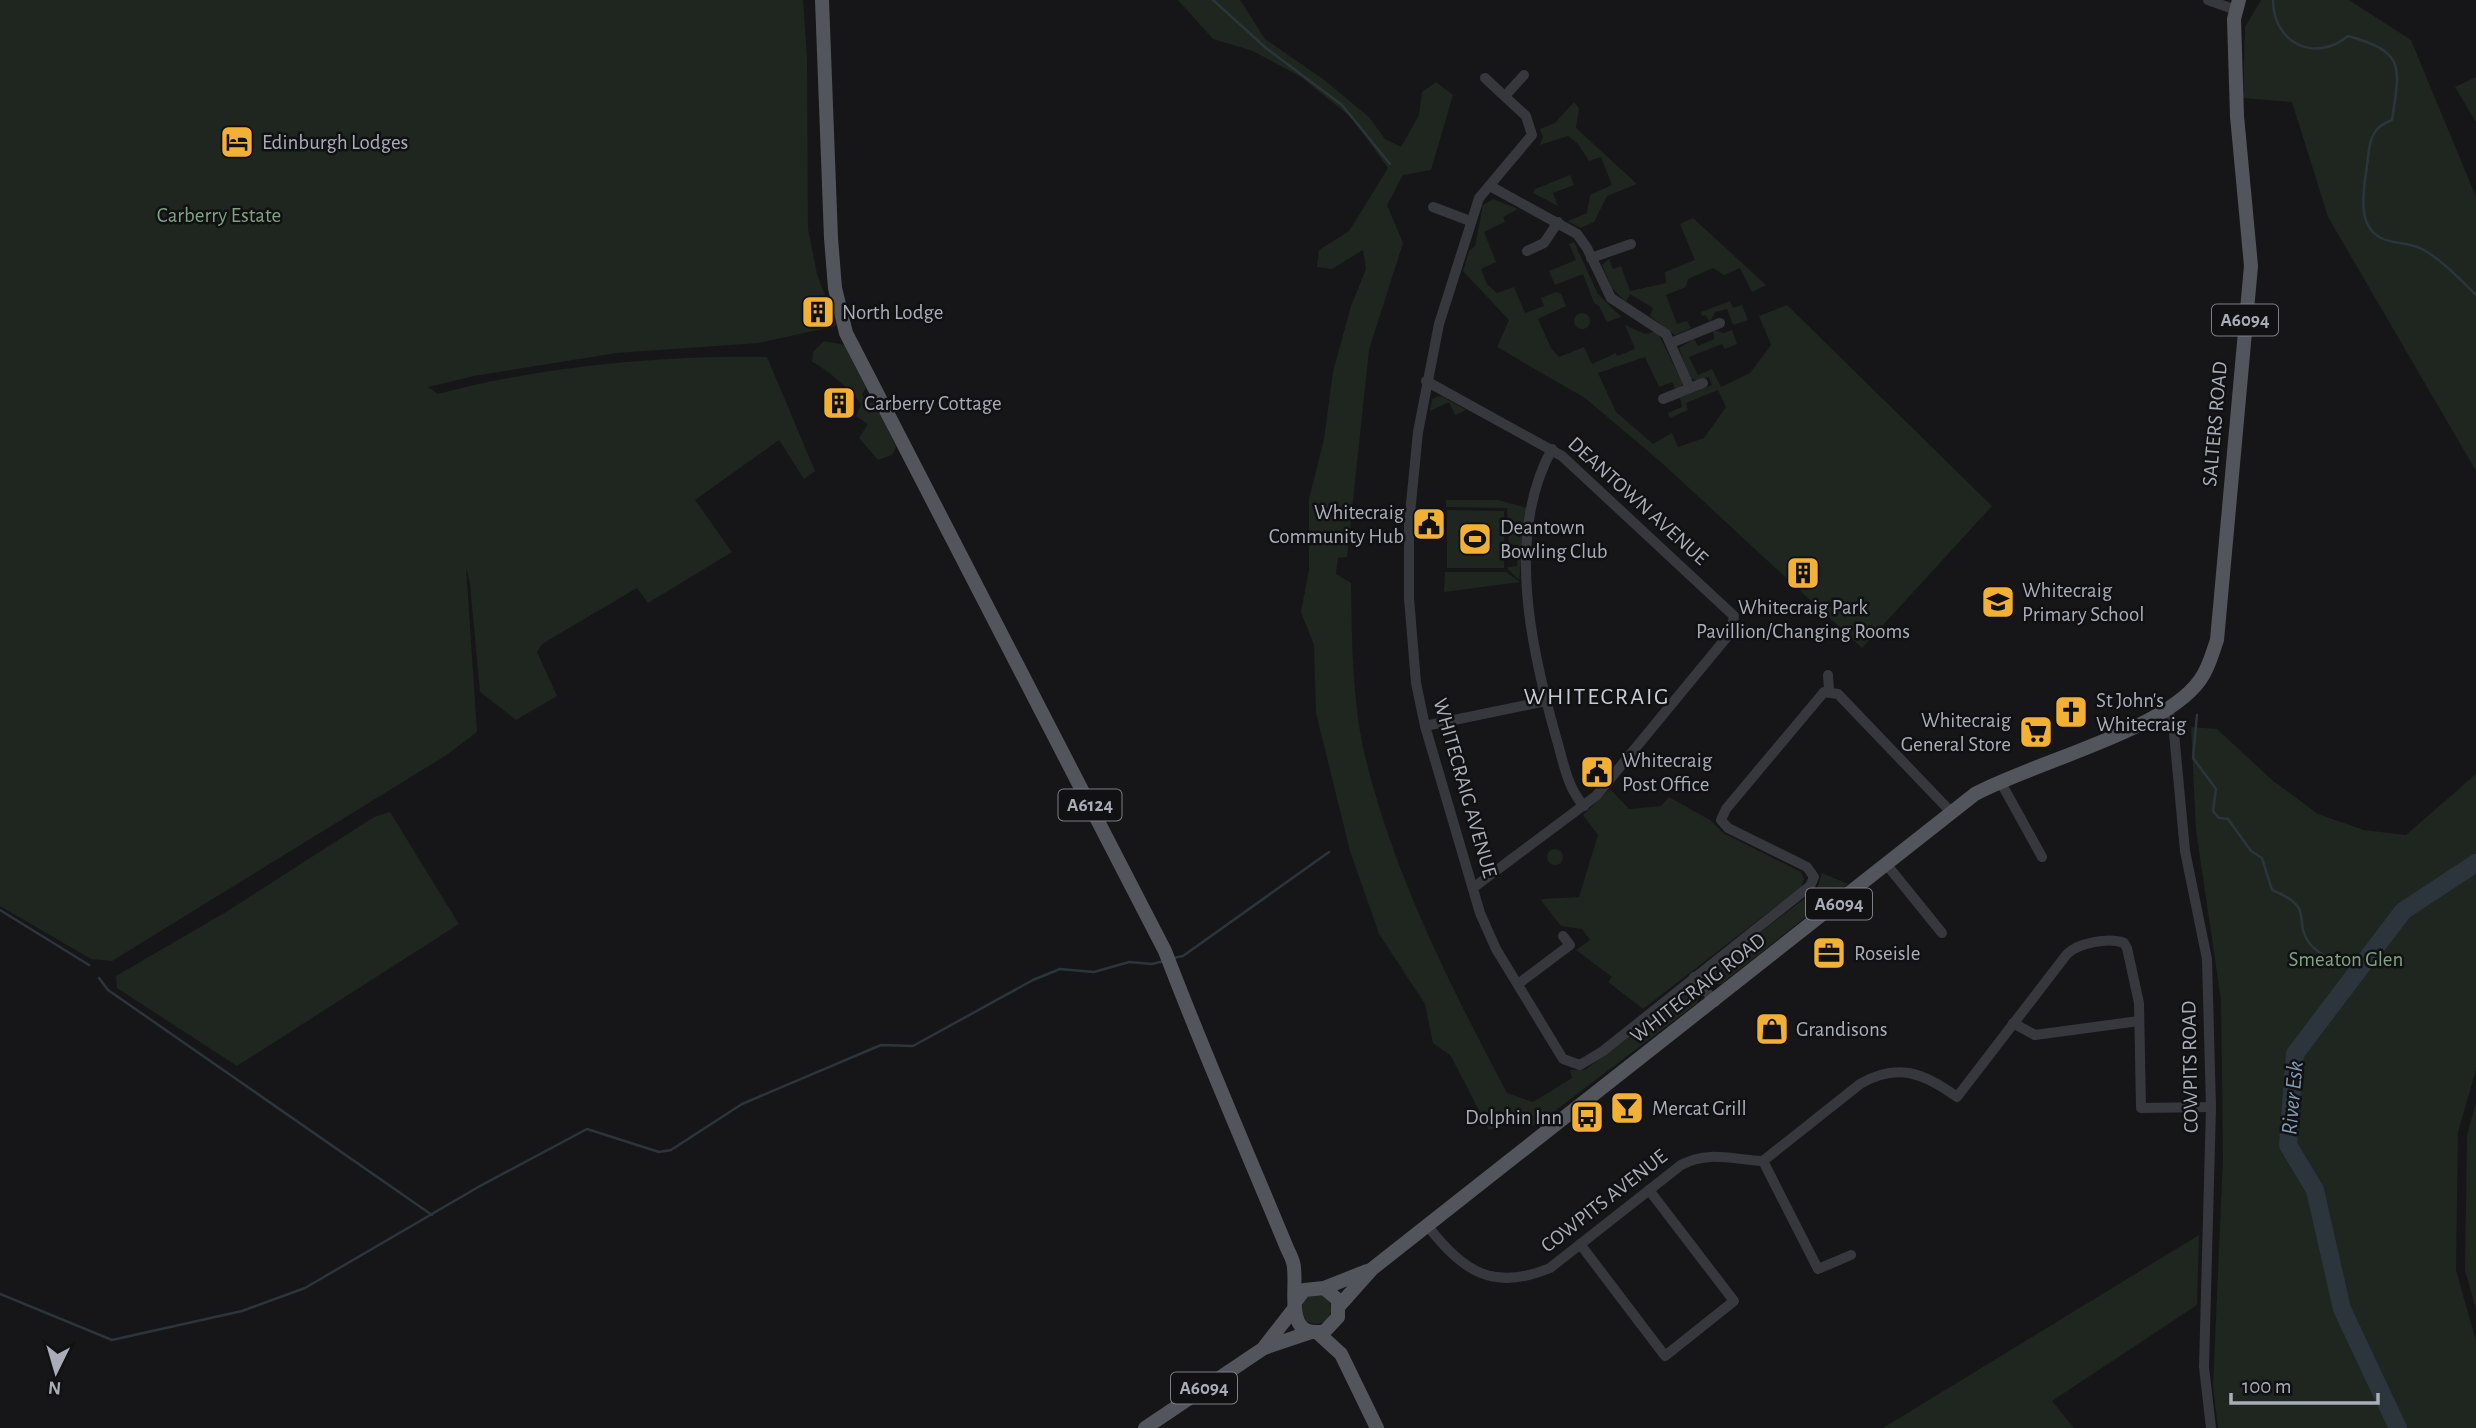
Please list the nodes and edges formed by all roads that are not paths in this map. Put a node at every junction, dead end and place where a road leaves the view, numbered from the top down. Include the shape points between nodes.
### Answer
1 (822, 0) edge
2 (2208, 0) edge
3 (2238, 5) edge
4 (1524, 75) dead end
5 (1485, 78) dead end
6 (1505, 96) junction
7 (1490, 186) junction
8 (1433, 207) dead end
9 (1471, 221) junction
10 (1558, 222) junction
11 (1631, 244) dead end
12 (1527, 250) dead end
13 (1591, 258) junction
14 (1720, 323) dead end
15 (1671, 343) junction
16 (1426, 381) junction
17 (1703, 383) dead end
18 (1690, 388) junction
19 (1663, 399) dead end
20 (1552, 449) junction
21 (1828, 675) dead end
22 (1829, 690) junction
23 (1546, 701) junction
24 (2168, 709) junction
25 (1425, 726) junction
26 (2000, 781) junction
27 (1584, 806) junction
28 (1952, 813) junction
29 (2042, 857) dead end
30 (1887, 865) junction
31 (1473, 888) junction
32 (1942, 933) dead end
33 (1563, 936) dead end
34 (1694, 977) junction
35 (1518, 984) junction
36 (1715, 1002) junction
37 (2140, 1021) junction
38 (2013, 1023) junction
39 (2211, 1107) junction
40 (1763, 1161) junction
41 (1649, 1190) junction
42 (1427, 1225) junction
43 (1580, 1244) junction
44 (1851, 1255) dead end
45 (1294, 1265) junction
46 (1372, 1269) junction
47 (1321, 1287) junction
48 (1294, 1306) junction
49 (1339, 1312) junction
50 (1315, 1332) junction
51 (1264, 1348) junction
52 (1341, 1354) junction
53 (1145, 1428) edge
54 (1377, 1428) edge
55 (2211, 1428) edge

1 - 45 main road, A6124 via 831,238 837,300 846,332 1165,951 1201,1048
2 - 3 street
3 - 24 main road, SALTERS ROAD / A6094 via 2237,116 2251,266 2217,640 2199,682
4 - 6 street
5 - 6 street, WHITECRAIG AVENUE
6 - 7 street, WHITECRAIG AVENUE via 1530,121 1532,135
7 - 9 street, WHITECRAIG AVENUE via 1479,198
7 - 10 street
8 - 9 street
9 - 16 street, WHITECRAIG AVENUE
10 - 12 street via 1544,243
10 - 13 street via 1577,234
11 - 13 street
13 - 15 street via 1611,298 1660,328
14 - 15 street
15 - 18 street
16 - 20 street, DEANTOWN AVENUE
16 - 25 street, WHITECRAIG AVENUE via 1411,490 1408,555 1411,637
17 - 18 street
18 - 19 street
20 - 23 street via 1538,485 1527,552 1530,611
20 - 27 street, DEANTOWN AVENUE via 1731,610 1734,624 1605,787
21 - 22 street
22 - 28 street via 1838,694
22 - 34 street via 1820,695 1721,820 1728,828 1807,867 1813,881
23 - 25 street
23 - 27 street via 1572,786
24 - 26 main road, WHITECRAIG ROAD / A6094
24 - 39 street, COWPITS ROAD via 2185,851 2207,958
25 - 31 street, WHITECRAIG AVENUE
26 - 28 main road, WHITECRAIG ROAD / A6094
26 - 29 street
27 - 31 street
28 - 30 main road, WHITECRAIG ROAD / A6094
30 - 32 street
30 - 36 main road, WHITECRAIG ROAD / A6094
31 - 35 street, WHITECRAIG AVENUE via 1490,936
33 - 35 street via 1570,945
34 - 35 street, WHITECRAIG AVENUE via 1580,1065 1563,1059
34 - 36 street
36 - 42 main road, WHITECRAIG ROAD / A6094
37 - 38 street via 2035,1035
37 - 38 street via 2127,948 2111,940 2072,949
37 - 39 street via 2141,1108
38 - 40 street via 1957,1097 1919,1074 1904,1070 1875,1075
39 - 55 street, COWPITS ROAD via 2204,1367
40 - 41 street, COWPITS AVENUE via 1720,1155 1694,1158
40 - 44 street via 1818,1269
41 - 43 street, COWPITS AVENUE
41 - 43 street via 1734,1301 1705,1325 1665,1356
42 - 43 street, COWPITS AVENUE via 1460,1262 1497,1279 1550,1268
42 - 46 main road, A6094
45 - 47 main road, A6124
45 - 48 main road, A6124
46 - 47 main road, A6094
46 - 49 main road, A6094
47 - 48 main road via 1304,1290
47 - 49 main road via 1334,1295
48 - 50 main road via 1298,1324
48 - 51 main road, A6094
49 - 50 main road via 1331,1328
49 - 52 main road
50 - 51 main road, A6094
50 - 52 main road
51 - 53 main road, A6094
52 - 54 main road

